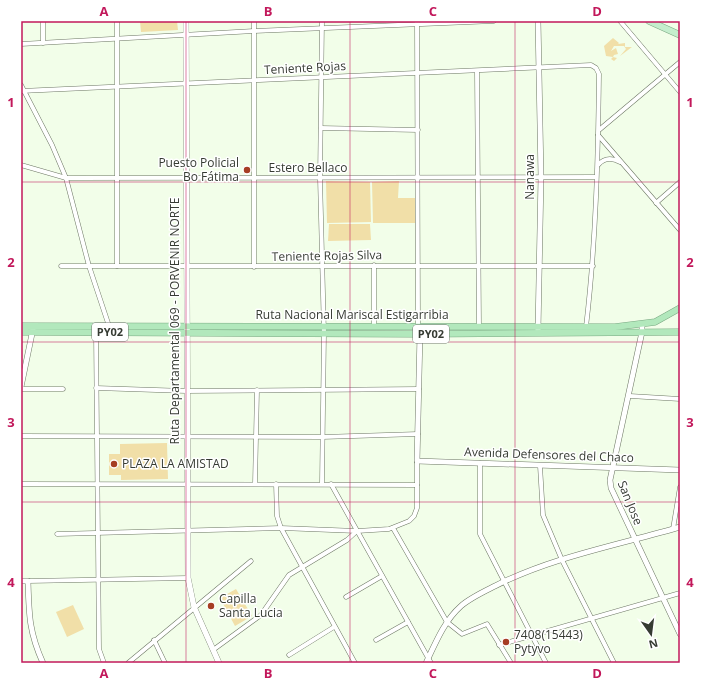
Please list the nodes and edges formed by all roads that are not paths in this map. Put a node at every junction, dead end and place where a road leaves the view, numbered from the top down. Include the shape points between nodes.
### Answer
1 (43, 21) edge
2 (117, 21) edge
3 (186, 21) edge
4 (254, 21) edge
5 (322, 21) edge
6 (494, 21) edge
7 (538, 21) edge
8 (621, 21) edge
9 (649, 21) edge
10 (417, 23) edge
11 (321, 29) junction
12 (254, 31) junction
13 (680, 35) edge
14 (186, 36) junction
15 (117, 40) junction
16 (43, 43) junction
17 (21, 44) edge
18 (680, 62) edge
19 (538, 68) junction
20 (477, 71) junction
21 (418, 74) junction
22 (320, 76) junction
23 (666, 76) junction
24 (254, 82) junction
25 (186, 84) junction
26 (21, 85) edge
27 (117, 87) junction
28 (23, 90) edge
29 (680, 92) edge
30 (321, 128) junction
31 (418, 130) junction
32 (598, 133) junction
33 (622, 162) junction
34 (21, 165) edge
35 (597, 166) junction
36 (418, 176) junction
37 (479, 176) junction
38 (117, 177) junction
39 (541, 177) junction
40 (596, 177) junction
41 (66, 178) junction
42 (186, 178) junction
43 (255, 178) junction
44 (320, 178) junction
45 (680, 182) edge
46 (656, 203) junction
47 (680, 230) edge
48 (374, 265) junction
49 (419, 265) junction
50 (480, 265) junction
51 (61, 266) dead end
52 (89, 266) junction
53 (117, 266) junction
54 (323, 266) junction
55 (539, 266) junction
56 (593, 266) junction
57 (186, 267) junction
58 (254, 267) junction
59 (680, 308) edge
60 (659, 320) junction
61 (323, 325) junction
62 (642, 325) junction
63 (21, 326) edge
64 (108, 326) junction
65 (374, 326) junction
66 (418, 326) junction
67 (479, 326) junction
68 (586, 327) junction
69 (33, 329) junction
70 (187, 329) junction
71 (538, 330) junction
72 (21, 332) edge
73 (96, 332) junction
74 (642, 332) junction
75 (663, 332) junction
76 (680, 332) edge
77 (324, 333) junction
78 (420, 334) junction
79 (21, 388) edge
80 (96, 388) junction
81 (419, 389) junction
82 (64, 390) dead end
83 (257, 390) junction
84 (324, 390) junction
85 (186, 391) junction
86 (630, 396) junction
87 (680, 399) edge
88 (418, 434) junction
89 (21, 436) edge
90 (97, 437) junction
91 (186, 437) junction
92 (256, 437) junction
93 (322, 437) junction
94 (417, 461) junction
95 (480, 463) junction
96 (540, 466) junction
97 (613, 468) junction
98 (680, 470) edge
99 (21, 484) edge
100 (98, 484) junction
101 (255, 484) junction
102 (276, 484) junction
103 (322, 484) junction
104 (331, 484) junction
105 (417, 485) junction
106 (187, 486) junction
107 (680, 487) edge
108 (680, 527) edge
109 (281, 528) junction
110 (393, 528) junction
111 (673, 529) junction
112 (187, 531) junction
113 (358, 531) junction
114 (98, 532) junction
115 (57, 534) dead end
116 (634, 540) junction
117 (251, 560) dead end
118 (562, 560) junction
119 (301, 566) junction
120 (382, 576) junction
121 (188, 578) junction
122 (99, 579) junction
123 (21, 581) edge
124 (28, 581) junction
125 (504, 581) junction
126 (680, 593) edge
127 (346, 597) dead end
128 (663, 598) junction
129 (194, 607) junction
130 (592, 619) junction
131 (408, 622) junction
132 (447, 622) junction
133 (334, 627) junction
134 (680, 634) edge
135 (533, 636) junction
136 (154, 640) junction
137 (376, 640) dead end
138 (498, 645) junction
139 (213, 650) junction
140 (289, 655) dead end
141 (428, 661) edge
142 (41, 662) edge
143 (104, 663) edge
144 (128, 663) edge
145 (165, 663) edge
146 (219, 663) edge
147 (355, 663) edge
148 (511, 663) edge
149 (546, 663) edge
150 (614, 663) edge

1 - 16 street
2 - 15 street
3 - 14 main road, Ruta Departamental 069 - PORVENIR NORTE
4 - 12 street
5 - 11 street
6 - 10 street
7 - 19 street, Nanawa
8 - 23 street
9 - 13 main road
10 - 11 street
10 - 21 street
11 - 12 street
11 - 22 street
12 - 14 street
12 - 24 street
14 - 15 street
14 - 25 main road, Ruta Departamental 069 - PORVENIR NORTE
15 - 16 street
15 - 27 street
16 - 17 street
18 - 23 street
19 - 20 street, Teniente Rojas
19 - 32 street, Teniente Rojas via 591,65 596,68 599,74
19 - 39 street, Nanawa
20 - 21 street, Teniente Rojas
20 - 37 street
21 - 22 street, Teniente Rojas
21 - 31 street
22 - 24 street, Teniente Rojas
22 - 30 street
23 - 29 street
23 - 32 street
24 - 25 street, Teniente Rojas
24 - 43 street
25 - 27 street, Teniente Rojas
25 - 42 main road, Ruta Departamental 069 - PORVENIR NORTE
26 - 28 street
27 - 28 street, Teniente Rojas
27 - 38 street
28 - 41 street
30 - 31 street
30 - 44 street
31 - 36 street
32 - 33 street
32 - 35 street
33 - 35 street via 609,159
33 - 46 street
34 - 41 street, Estero Bellaco
35 - 40 street
36 - 37 street, Estero Bellaco
36 - 44 street, Estero Bellaco
36 - 49 street
37 - 39 street, Estero Bellaco
37 - 50 street
38 - 41 street, Estero Bellaco
38 - 42 street, Estero Bellaco
38 - 53 street
39 - 40 street, Estero Bellaco
39 - 55 street, Nanawa
40 - 56 street
41 - 52 street
42 - 43 street, Estero Bellaco
42 - 57 main road, Ruta Departamental 069 - PORVENIR NORTE
43 - 44 street, Estero Bellaco
43 - 58 street
44 - 54 street
45 - 46 street
46 - 47 street
48 - 49 street, Teniente Rojas Silva
48 - 54 street, Teniente Rojas Silva
48 - 65 street
49 - 50 street, Teniente Rojas Silva
49 - 66 street
50 - 55 street, Teniente Rojas Silva
50 - 67 street
51 - 52 street, Teniente Rojas Silva
52 - 53 street, Teniente Rojas Silva
52 - 64 street
53 - 57 street, Teniente Rojas Silva
54 - 58 street, Teniente Rojas Silva
54 - 61 street
55 - 56 street, Teniente Rojas Silva
55 - 71 street, Nanawa
56 - 68 street
57 - 58 street, Teniente Rojas Silva
57 - 70 main road, Ruta Departamental 069 - PORVENIR NORTE
59 - 60 highway, Ruta Nacional Mariscal Estigarribia
60 - 62 highway, Ruta Nacional Mariscal Estigarribia / PY02
60 - 75 highway
61 - 65 highway, Ruta Nacional Mariscal Estigarribia / PY02
61 - 70 highway, Ruta Nacional Mariscal Estigarribia / PY02
61 - 77 street
62 - 68 highway, Ruta Nacional Mariscal Estigarribia / PY02
62 - 74 street, San Jose
63 - 69 highway, Ruta Nacional Mariscal Estigarribia / PY02
64 - 69 highway, Ruta Nacional Mariscal Estigarribia / PY02
64 - 70 highway, Ruta Nacional Mariscal Estigarribia / PY02
65 - 66 highway, Ruta Nacional Mariscal Estigarribia / PY02
66 - 67 highway, Ruta Nacional Mariscal Estigarribia / PY02
67 - 71 highway, Ruta Nacional Mariscal Estigarribia / PY02
68 - 71 highway, Ruta Nacional Mariscal Estigarribia / PY02
69 - 72 highway, Ruta Nacional Mariscal Estigarribia / PY02
69 - 73 highway, Ruta Nacional Mariscal Estigarribia / PY02
69 - 79 street
70 - 73 highway, Ruta Nacional Mariscal Estigarribia / PY02
70 - 77 highway, Ruta Nacional Mariscal Estigarribia / PY02
70 - 85 main road, Ruta Departamental 069 - PORVENIR NORTE
71 - 74 highway, Ruta Nacional Mariscal Estigarribia / PY02
71 - 78 highway, Ruta Nacional Mariscal Estigarribia / PY02
73 - 80 street
74 - 75 highway, PY02
74 - 86 street, San Jose
75 - 76 highway, PY02
77 - 78 highway, Ruta Nacional Mariscal Estigarribia / PY02
77 - 84 street
78 - 81 street
79 - 82 street
80 - 85 street
80 - 90 street
81 - 84 street
81 - 88 street
83 - 84 street
83 - 85 street
83 - 92 street
84 - 93 street
85 - 91 main road, Ruta Departamental 069 - PORVENIR NORTE
86 - 87 street
86 - 97 street, San Jose
88 - 93 street
88 - 94 street
89 - 90 street
90 - 91 street
90 - 100 street
91 - 92 street
91 - 106 main road, Ruta Departamental 069 - PORVENIR NORTE
92 - 93 street
92 - 101 street
93 - 103 street
94 - 95 street, Avenida Defensores del Chaco
94 - 105 street
95 - 96 street, Avenida Defensores del Chaco
95 - 125 street via 480,534
96 - 97 street, Avenida Defensores del Chaco
96 - 118 street via 543,515
97 - 98 street, Avenida Defensores del Chaco
97 - 116 street, San Jose via 611,488
99 - 100 street
100 - 106 street
100 - 114 street
101 - 102 street
101 - 106 street
102 - 103 street
102 - 109 street via 277,516
103 - 104 street
104 - 105 street
104 - 113 street
105 - 110 street via 417,508 414,516
106 - 112 main road, Ruta Departamental 069 - PORVENIR NORTE
107 - 111 street
108 - 111 street
109 - 112 street
109 - 113 street
109 - 119 street
110 - 113 street
110 - 132 street
111 - 116 street
112 - 114 street
112 - 121 main road, Ruta Departamental 069 - PORVENIR NORTE
113 - 119 street
113 - 120 street
114 - 115 street
114 - 122 street
116 - 118 street
116 - 128 street, San Jose
117 - 129 street
118 - 125 street
118 - 130 street
119 - 133 street
119 - 139 street via 290,575 261,615
120 - 127 street
120 - 131 street
121 - 122 street
121 - 129 main road, Ruta Departamental 069 - PORVENIR NORTE
122 - 124 street
122 - 143 street via 99,649
123 - 124 street
124 - 142 street via 30,626
125 - 132 street via 461,606
125 - 135 street
126 - 128 street
128 - 130 street
128 - 134 street, San Jose
129 - 136 street
129 - 139 main road, Ruta Departamental 069 - PORVENIR NORTE
130 - 135 street
130 - 150 street
131 - 137 street
131 - 141 street
132 - 138 street via 462,634 487,624
132 - 141 street
133 - 140 street
133 - 147 street
135 - 138 street
135 - 149 street
136 - 144 street
136 - 145 street
138 - 148 street
139 - 146 main road, Ruta Departamental 069 - PORVENIR NORTE

